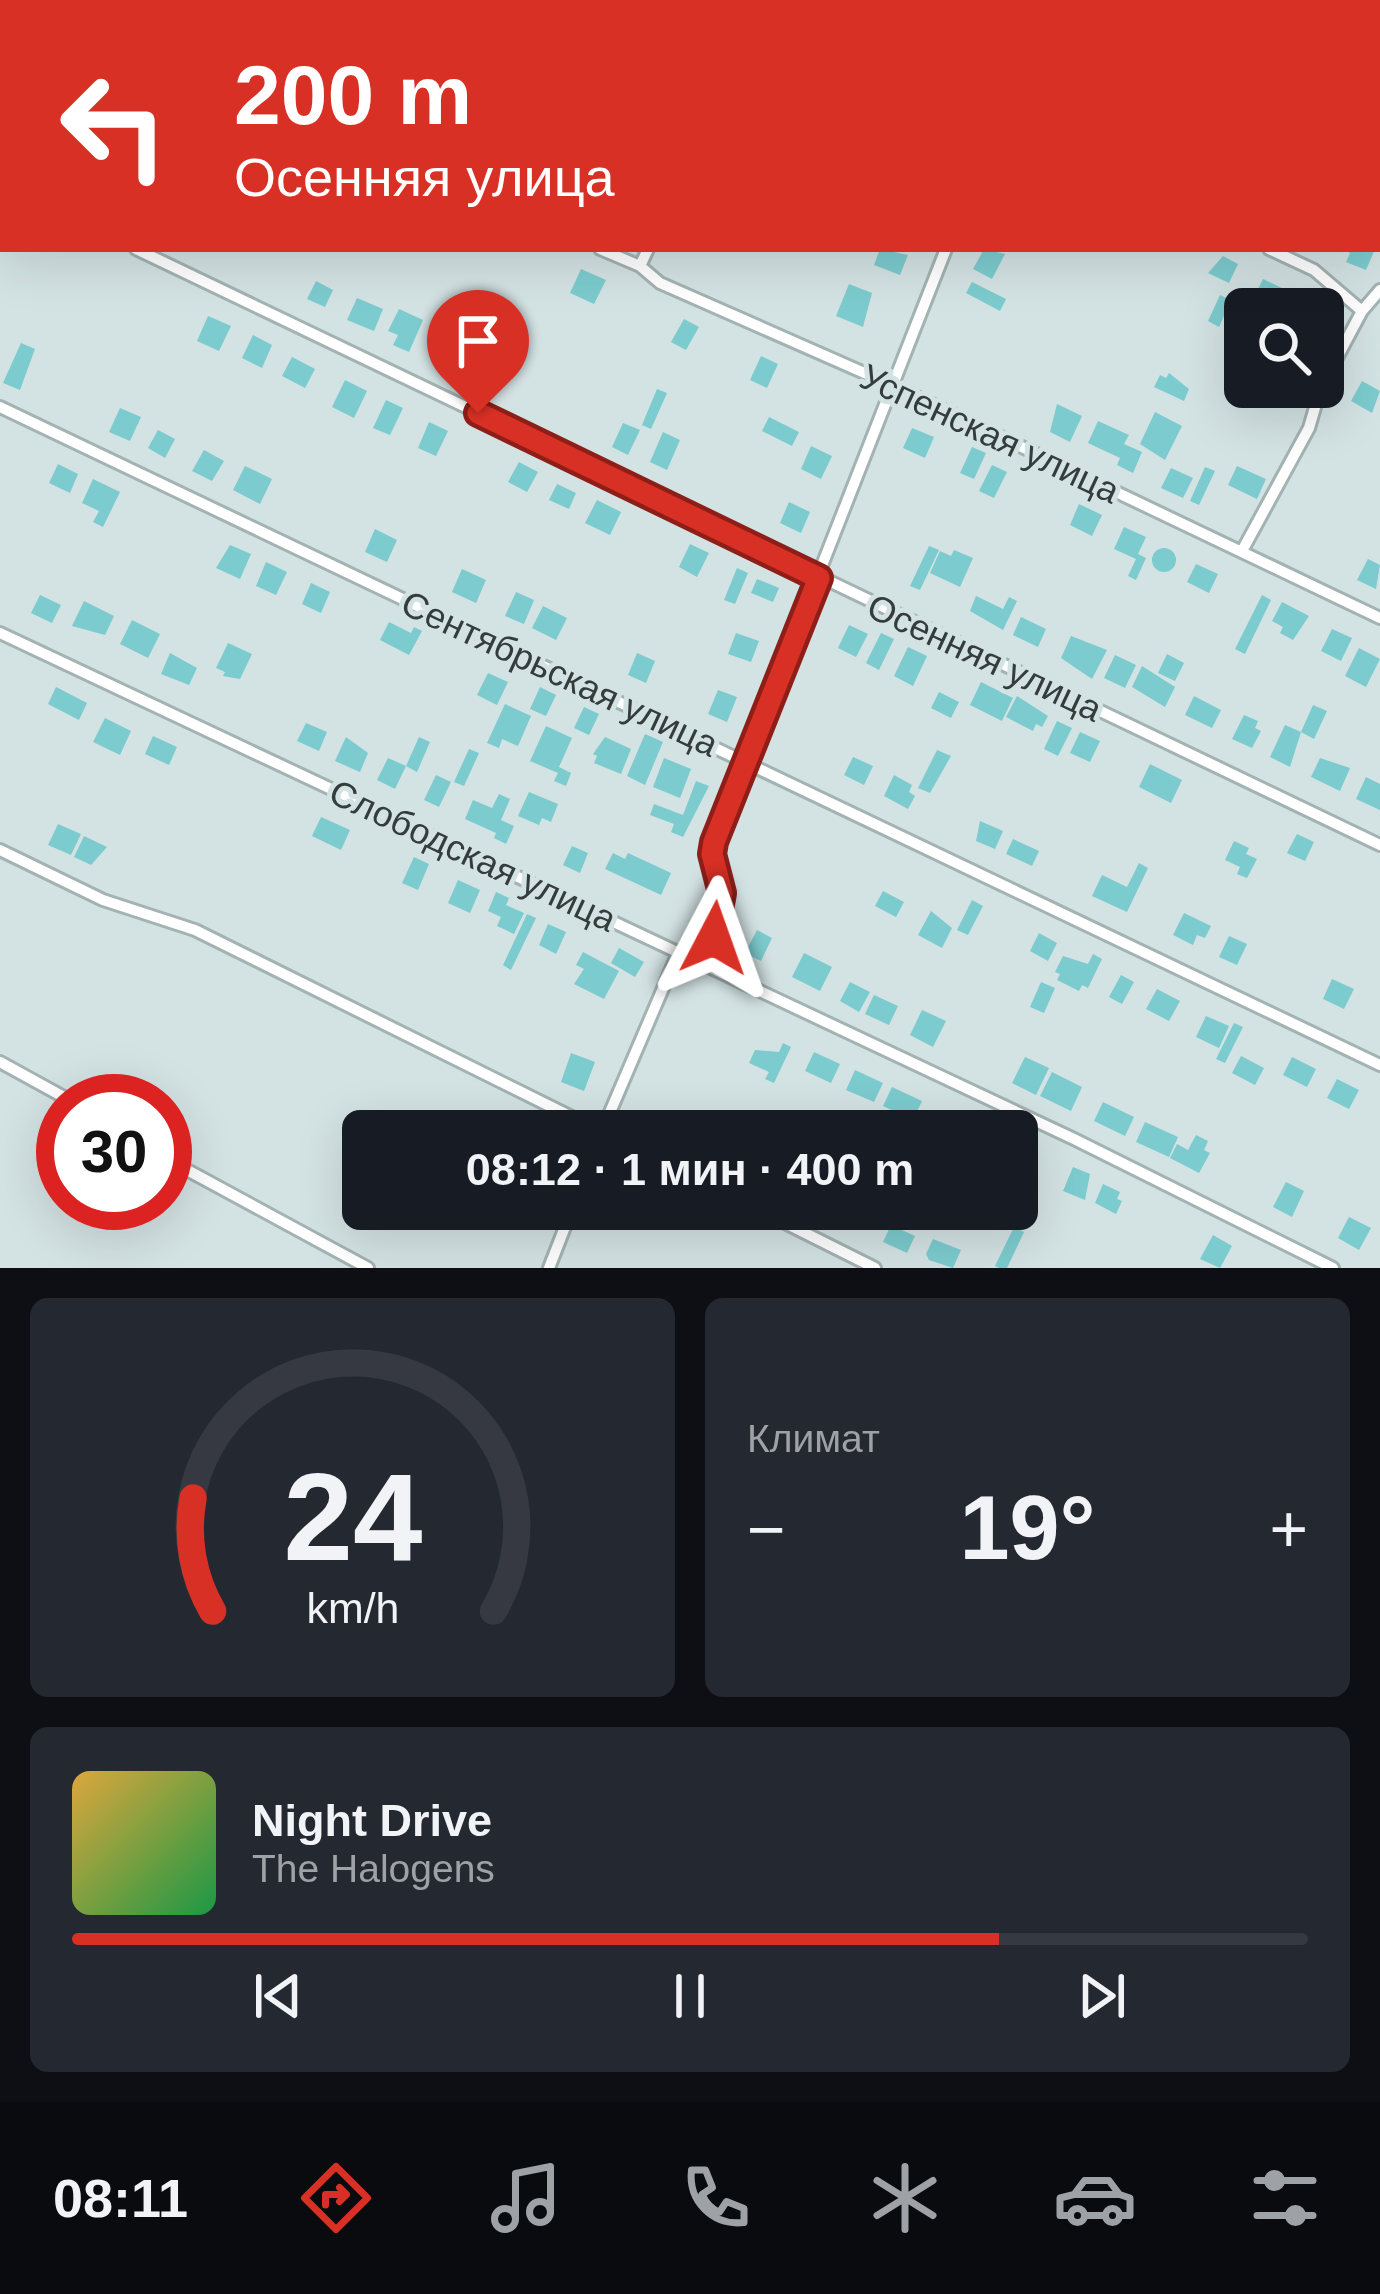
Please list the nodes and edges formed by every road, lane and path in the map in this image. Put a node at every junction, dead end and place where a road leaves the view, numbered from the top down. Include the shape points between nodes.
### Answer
1 (142, 252) edge
2 (607, 252) edge
3 (647, 252) edge
4 (945, 252) edge
5 (1275, 252) edge
6 (640, 266) junction
7 (1380, 290) edge
8 (1362, 310) junction
9 (1344, 344) edge
10 (893, 386) junction
11 (0, 406) edge
12 (1315, 408) edge
13 (1242, 551) junction
14 (819, 578) junction
15 (1380, 618) edge
16 (0, 633) edge
17 (747, 763) junction
18 (1380, 845) edge
19 (0, 850) edge
20 (679, 951) junction
21 (702, 962) junction
22 (0, 1062) edge
23 (1380, 1065) edge
24 (36, 1082) edge
25 (558, 1110) edge
26 (610, 1110) edge
27 (192, 1173) edge
28 (564, 1230) edge
29 (799, 1230) edge
30 (368, 1268) edge
31 (549, 1268) edge
32 (875, 1268) edge
33 (1333, 1268) edge

1 - 14 street, Осенняя улица
2 - 6 street, Успенская улица
3 - 6 street
4 - 10 street
5 - 8 street via 1314,270
6 - 10 street, Успенская улица via 660,283
7 - 8 street
8 - 9 street
10 - 13 street, Успенская улица
10 - 14 street
11 - 17 street, Сентябрьская улица
12 - 13 street
13 - 15 street, Успенская улица
14 - 17 street
14 - 18 street, Осенняя улица
16 - 20 street, Слободская улица
17 - 21 street via 714,842 720,916
17 - 23 street, Сентябрьская улица
19 - 25 street via 194,931
20 - 21 street, Слободская улица
20 - 26 street
21 - 33 street, Слободская улица
22 - 24 street
27 - 30 street
28 - 31 street
29 - 32 street

